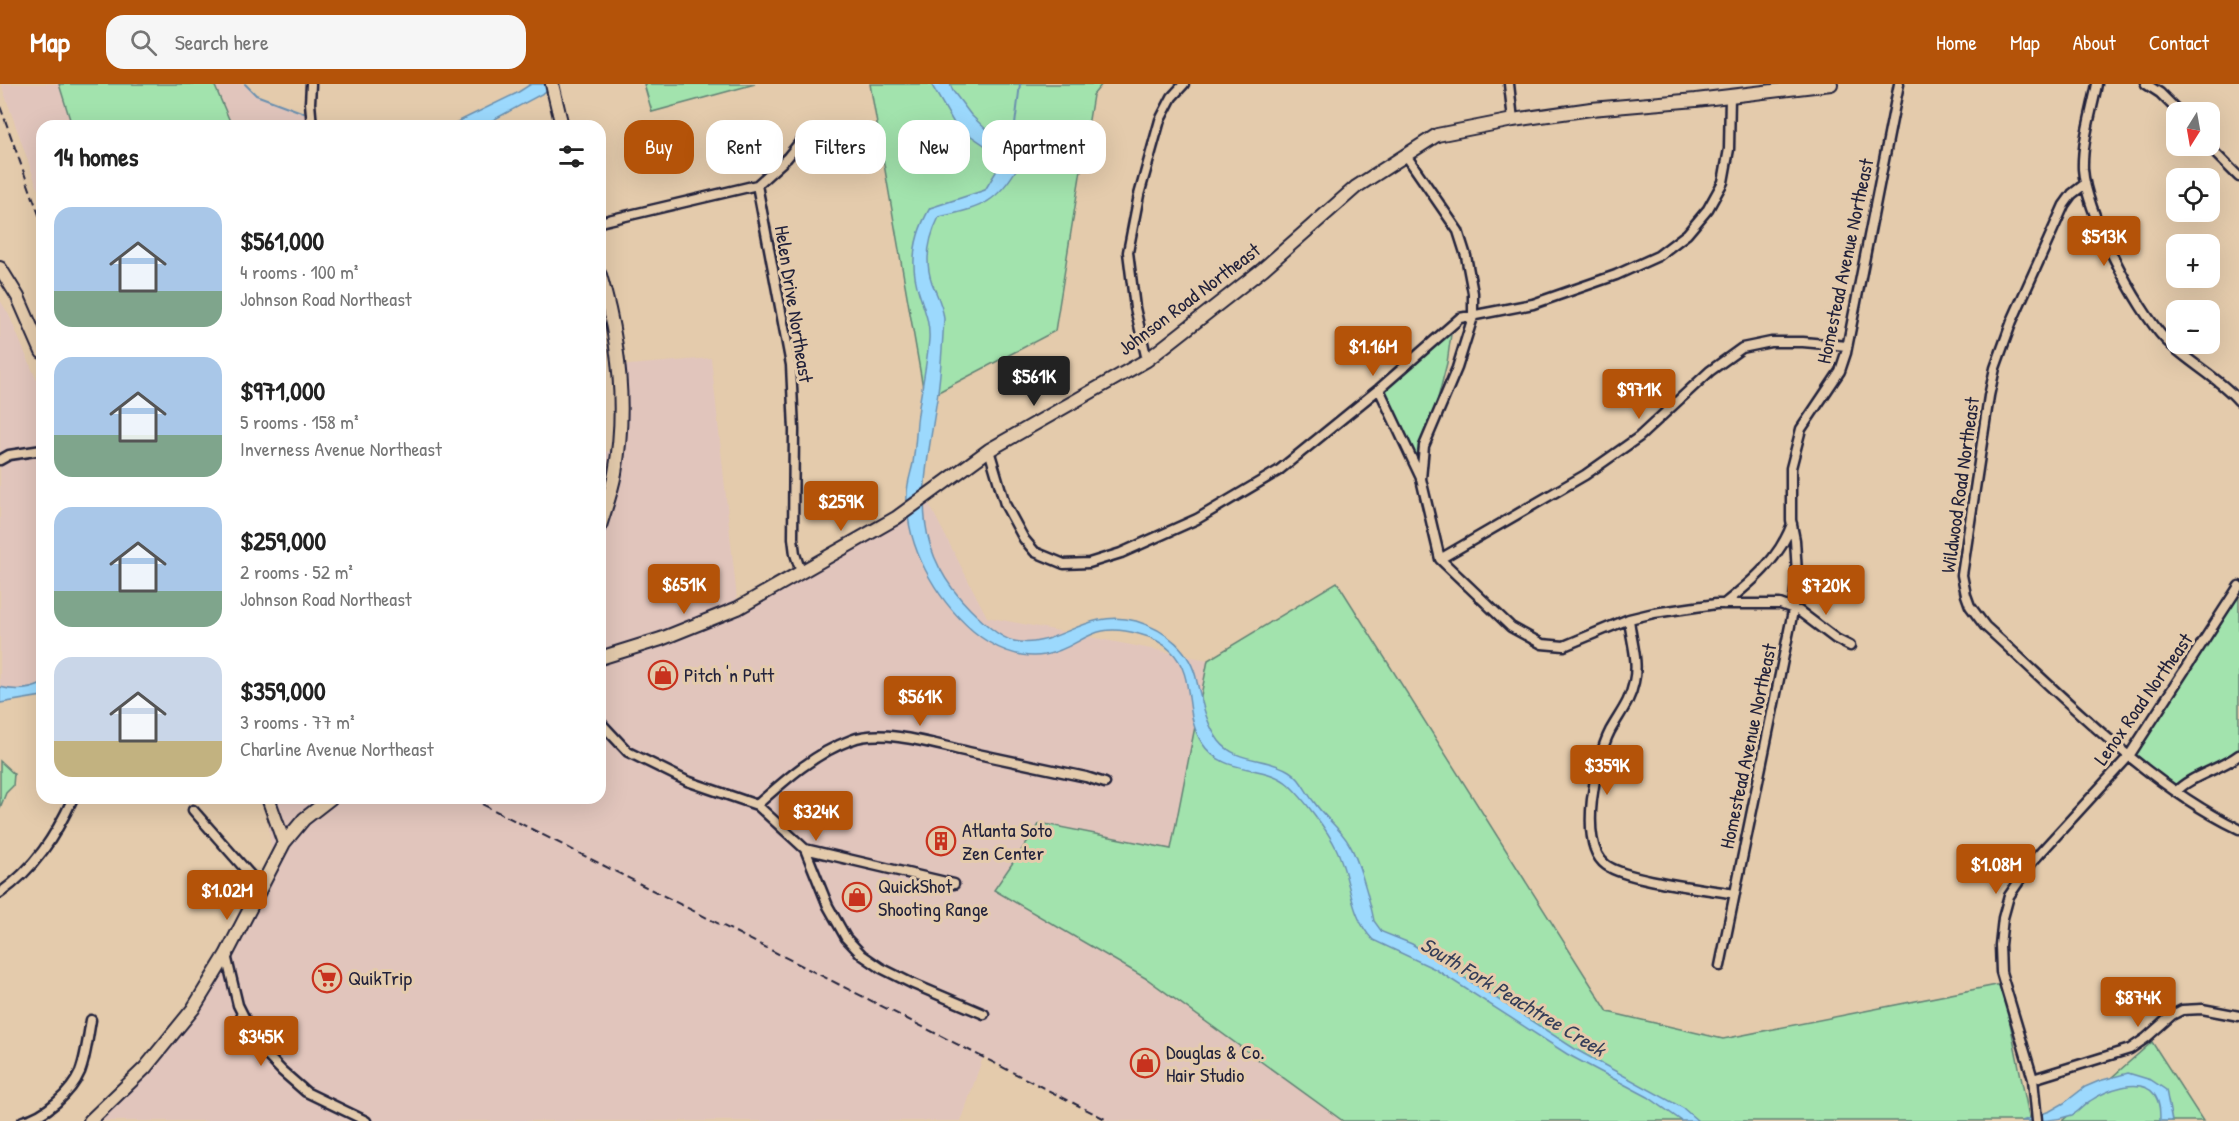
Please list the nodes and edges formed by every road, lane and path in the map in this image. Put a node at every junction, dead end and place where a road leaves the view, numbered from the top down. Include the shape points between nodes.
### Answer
1 (311, 84) edge
2 (552, 84) edge
3 (1184, 84) edge
4 (1509, 84) edge
5 (1831, 84) edge
6 (1899, 84) edge
7 (2097, 84) edge
8 (2146, 84) edge
9 (1730, 96) junction
10 (2169, 102) edge
11 (311, 120) edge
12 (561, 120) edge
13 (1513, 120) junction
14 (795, 148) edge
15 (1405, 154) junction
16 (2218, 156) edge
17 (2239, 177) edge
18 (2085, 184) junction
19 (757, 185) junction
20 (606, 221) edge
21 (0, 268) edge
22 (606, 304) edge
23 (1473, 317) junction
24 (36, 338) edge
25 (1847, 346) junction
26 (1147, 360) junction
27 (1379, 389) junction
28 (2239, 401) edge
29 (989, 450) junction
30 (36, 451) edge
31 (0, 460) edge
32 (1422, 479) junction
33 (606, 505) edge
34 (1792, 524) junction
35 (1440, 560) junction
36 (801, 572) junction
37 (2239, 586) edge
38 (1724, 604) junction
39 (1792, 608) junction
40 (1629, 619) junction
41 (1850, 646) dead end
42 (606, 655) edge
43 (606, 728) edge
44 (2239, 755) edge
45 (2128, 756) junction
46 (1105, 783) dead end
47 (2176, 792) junction
48 (70, 804) edge
49 (270, 804) edge
50 (323, 804) edge
51 (757, 805) junction
52 (193, 810) dead end
53 (2239, 829) edge
54 (284, 843) junction
55 (805, 849) junction
56 (954, 884) dead end
57 (261, 887) junction
58 (0, 894) edge
59 (1735, 894) junction
60 (226, 955) junction
61 (1720, 966) dead end
62 (984, 1014) dead end
63 (2239, 1016) edge
64 (91, 1020) dead end
65 (2033, 1078) junction
66 (2037, 1117) edge
67 (37, 1119) edge
68 (23, 1121) edge
69 (90, 1121) edge
70 (366, 1121) edge

1 - 11 street
2 - 12 street
3 - 26 street via 1160,120 1128,252
4 - 13 street
5 - 9 street, Johnson Road Northeast
6 - 25 street, Homestead Avenue Northeast
7 - 18 street via 2084,150
8 - 10 street
9 - 13 street, Johnson Road Northeast
9 - 23 street via 1729,149 1723,182 1708,209 1687,234 1659,256 1616,275 1533,304
13 - 15 street, Johnson Road Northeast via 1437,135
14 - 19 street
15 - 23 street via 1458,231 1473,293
15 - 26 street, Johnson Road Northeast via 1356,187 1263,269
16 - 17 street
18 - 28 street via 2108,245 2151,322 2177,351
18 - 45 street, Wildwood Road Northeast via 2064,205 2003,343 1983,428 1962,575 1970,606 1985,626
19 - 20 street
19 - 36 street, Helen Drive Northeast via 791,366 794,538
21 - 24 street
22 - 33 street via 621,376 621,426 615,474
23 - 27 street via 1460,318
23 - 32 street via 1457,368 1424,446
25 - 34 street, Homestead Avenue Northeast via 1840,371 1801,429 1791,468
25 - 35 street via 1771,342 1742,348 1710,371 1639,437 1585,475
26 - 29 street, Johnson Road Northeast
27 - 29 street via 1278,471 1197,519 1089,563 1064,564 1035,552 1005,504
27 - 32 street
29 - 36 street, Johnson Road Northeast via 896,518
30 - 31 street
32 - 35 street
34 - 38 street via 1784,543 1763,571
34 - 39 street, Homestead Avenue Northeast via 1797,574
35 - 40 street via 1511,627 1542,644 1564,646
36 - 42 street, Johnson Road Northeast via 704,623
37 - 45 street, Lenox Road Northeast
38 - 39 street via 1780,604
38 - 40 street
39 - 41 street
39 - 59 street, Homestead Avenue Northeast
40 - 59 street via 1636,667 1627,704 1610,732 1596,775 1591,818 1595,850 1605,865 1624,874
43 - 51 street via 628,752 687,781
44 - 47 street via 2185,783
45 - 47 street, Wildwood Road Northeast
45 - 65 street, Lenox Road Northeast via 2032,862 2006,906 2000,945 2001,972
46 - 51 street via 926,741 876,735 853,739 828,750
47 - 53 street, Wildwood Road Northeast
48 - 58 street via 42,855
49 - 54 street
50 - 54 street
51 - 55 street
52 - 57 street
54 - 57 street
55 - 56 street
55 - 62 street via 828,906 846,938 862,955 911,983
57 - 60 street
59 - 61 street, Homestead Avenue Northeast
60 - 69 street via 174,1034
60 - 70 street via 238,1005 259,1047 306,1092
63 - 65 street via 2202,1009 2182,1010 2130,1048
64 - 67 street via 80,1072 67,1091
65 - 66 street, Lenox Road Northeast
67 - 68 street

